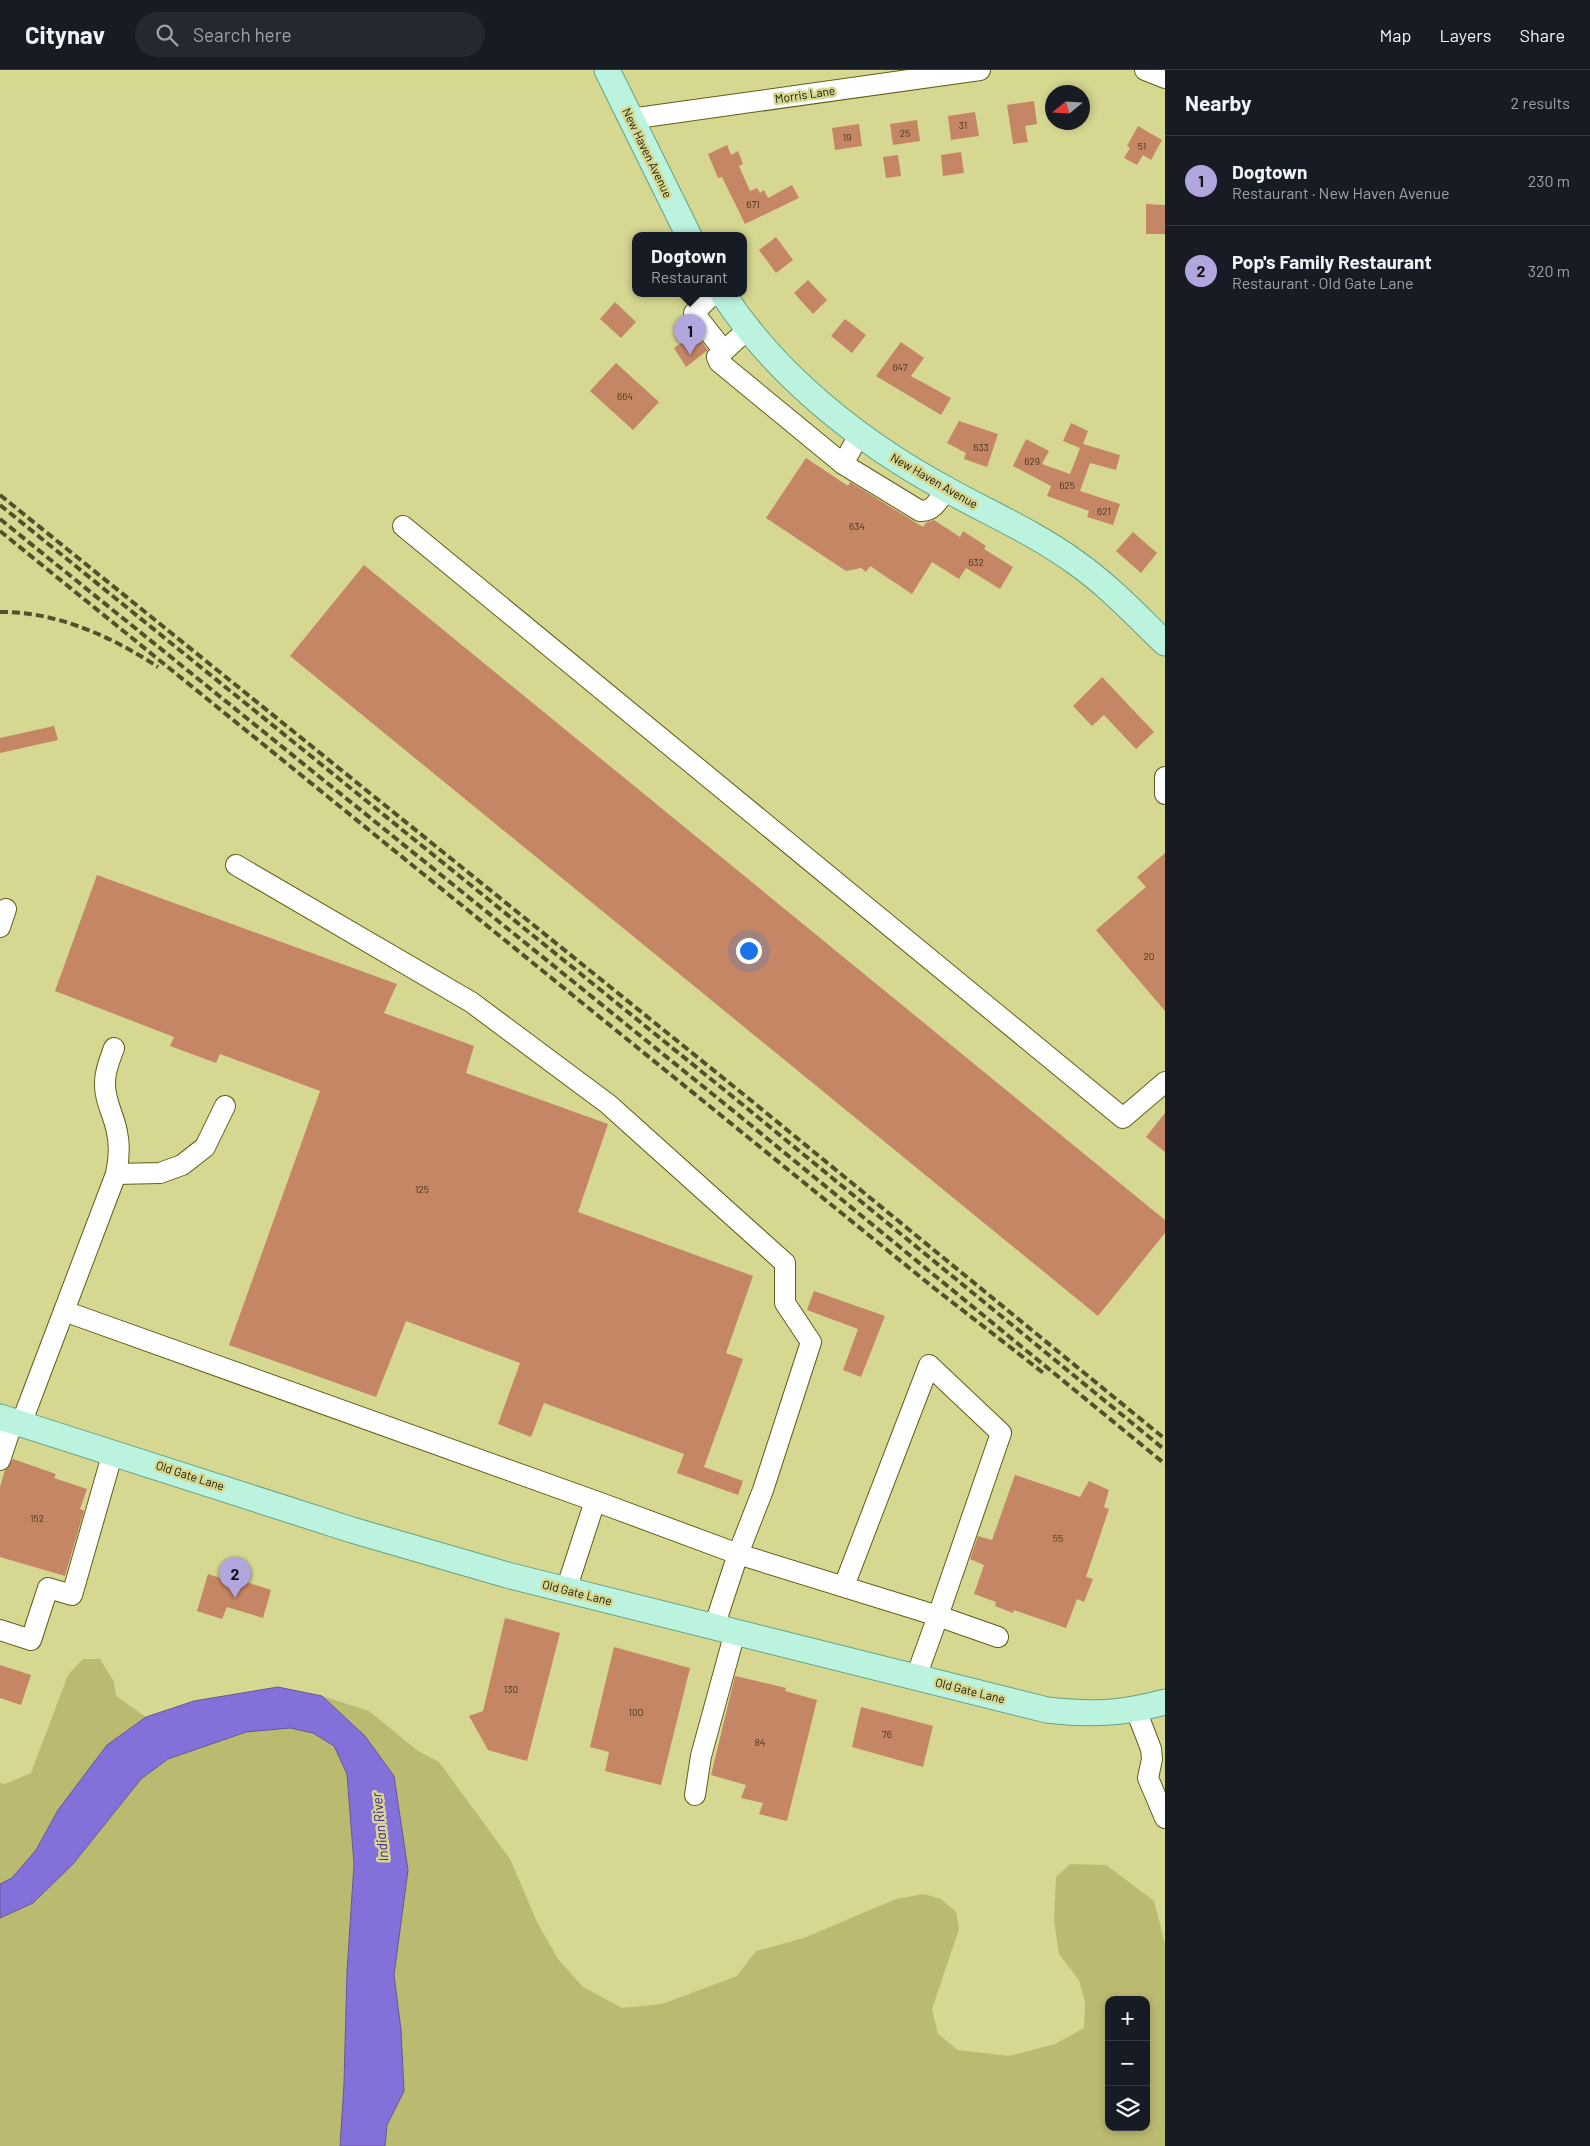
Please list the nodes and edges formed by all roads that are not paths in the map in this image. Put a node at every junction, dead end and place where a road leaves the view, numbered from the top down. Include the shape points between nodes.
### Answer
1 (607, 70) edge
2 (980, 70) edge
3 (1145, 70) edge
4 (1165, 78) edge
5 (630, 119) junction
6 (687, 232) edge
7 (710, 297) edge
8 (725, 297) edge
9 (748, 329) junction
10 (724, 351) junction
11 (859, 435) junction
12 (843, 464) junction
13 (946, 489) junction
14 (403, 526) dead end
15 (1165, 643) edge
16 (1165, 777) edge
17 (1165, 794) edge
18 (236, 865) dead end
19 (114, 1048) dead end
20 (1165, 1082) edge
21 (225, 1106) dead end
22 (116, 1174) junction
23 (64, 1311) junction
24 (11, 1421) edge
25 (113, 1452) junction
26 (0, 1460) edge
27 (595, 1501) junction
28 (738, 1554) junction
29 (844, 1586) junction
30 (566, 1590) junction
31 (938, 1616) junction
32 (725, 1629) junction
33 (0, 1630) edge
34 (998, 1636) dead end
35 (916, 1677) junction
36 (1165, 1702) edge
37 (1136, 1710) junction
38 (695, 1795) dead end
39 (1165, 1818) edge

1 - 5 main road, New Haven Avenue
2 - 5 street, Morris Lane
3 - 4 street
5 - 6 main road, New Haven Avenue
7 - 10 street via 694,313
8 - 9 main road, New Haven Avenue
9 - 10 street
9 - 11 main road, New Haven Avenue via 799,383
10 - 12 street via 717,357 719,362
11 - 12 street
11 - 13 main road, New Haven Avenue
12 - 13 street via 920,511 933,508
13 - 15 main road, New Haven Avenue via 1028,532 1075,562 1114,592
14 - 20 street via 1123,1118
16 - 17 street
18 - 28 street via 472,1002 608,1104 785,1263 785,1303 810,1342 763,1490
19 - 22 street via 105,1083 117,1130 120,1156
21 - 22 street via 205,1147 182,1165 160,1173
22 - 23 street
23 - 24 street
23 - 27 street
24 - 25 main road, Old Gate Lane
24 - 26 street
25 - 30 main road, Old Gate Lane via 352,1530
25 - 33 street via 72,1595 48,1588 32,1640
27 - 28 street
27 - 30 street
28 - 29 street
28 - 32 street
29 - 31 street
29 - 31 street via 929,1365 1001,1433
30 - 32 main road, Old Gate Lane
31 - 34 street
31 - 35 street
32 - 35 main road, Old Gate Lane
32 - 38 street
35 - 37 main road, Old Gate Lane via 1046,1710 1085,1714
36 - 37 main road, Old Gate Lane
37 - 39 street via 1151,1749 1148,1778

